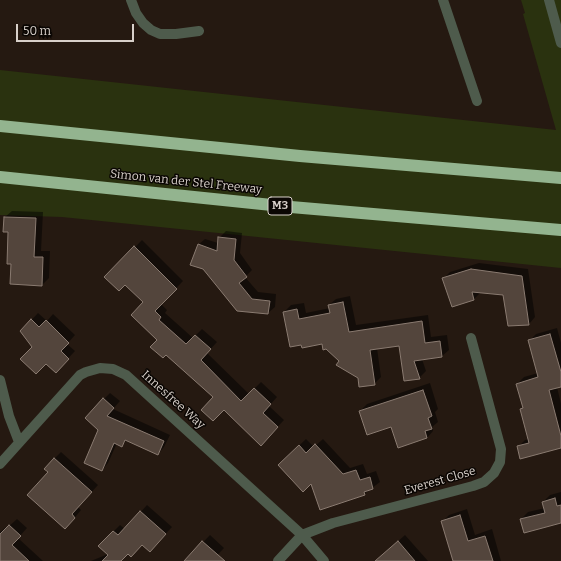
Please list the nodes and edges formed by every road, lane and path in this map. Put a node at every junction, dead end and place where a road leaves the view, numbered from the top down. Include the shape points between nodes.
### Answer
1 (131, 0) edge
2 (443, 0) edge
3 (549, 0) edge
4 (199, 31) dead end
5 (561, 43) edge
6 (477, 101) dead end
7 (0, 119) edge
8 (0, 126) edge
9 (50, 130) junction
10 (0, 178) edge
11 (561, 178) edge
12 (561, 230) edge
13 (471, 338) dead end
14 (0, 380) edge
15 (19, 442) junction
16 (0, 464) edge
17 (302, 535) junction
18 (278, 561) edge
19 (324, 561) edge

1 - 4 street via 142,23 151,30 160,34
2 - 6 street
3 - 5 street
7 - 9 highway
8 - 9 highway
9 - 11 highway via 300,156
10 - 12 highway, Simon van der Stel Freeway / M3 via 291,207
13 - 17 street, Everest Close via 501,449 500,462 494,473 484,482 473,486 333,523
14 - 15 street
15 - 16 street, Innesfree Way
15 - 17 street, Innesfree Way via 80,375 96,369 113,370 126,375
17 - 18 street
17 - 19 street, Innesfree Way

